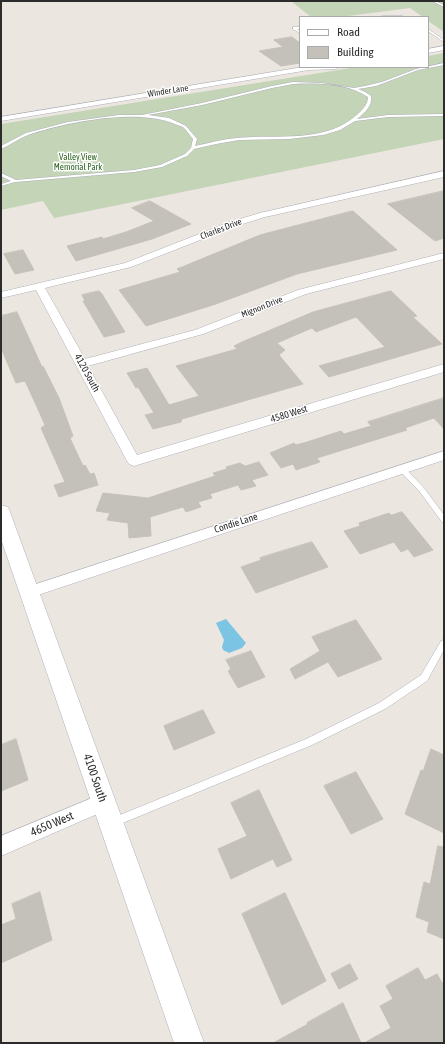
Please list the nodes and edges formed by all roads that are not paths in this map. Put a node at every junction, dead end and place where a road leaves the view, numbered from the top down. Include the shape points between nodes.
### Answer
1 (433, 1) edge
2 (444, 6) edge
3 (299, 28) edge
4 (299, 31) edge
5 (429, 31) edge
6 (444, 41) edge
7 (444, 48) edge
8 (429, 51) edge
9 (444, 64) edge
10 (429, 67) edge
11 (314, 68) edge
12 (423, 68) edge
13 (348, 88) junction
14 (144, 115) junction
15 (444, 115) edge
16 (1, 119) edge
17 (355, 120) junction
18 (1, 148) edge
19 (193, 148) junction
20 (1, 174) edge
21 (444, 174) edge
22 (15, 181) junction
23 (1, 185) edge
24 (444, 256) edge
25 (39, 286) junction
26 (1, 295) edge
27 (81, 364) junction
28 (444, 368) edge
29 (444, 455) edge
30 (134, 461) joint
31 (402, 469) junction
32 (1, 512) edge
33 (444, 520) edge
34 (29, 592) junction
35 (444, 643) edge
36 (107, 813) junction
37 (1, 846) edge
38 (189, 1043) edge

1 - 2 lane
3 - 4 lane via 294,28
5 - 6 lane
7 - 8 street
9 - 10 lane
11 - 16 street, Winder Lane
12 - 13 lane via 378,85
13 - 14 lane via 312,83 288,84
13 - 17 lane via 363,92 371,99
14 - 18 lane via 112,117 49,128 23,136
14 - 19 lane via 164,118 184,126 194,135
15 - 17 lane via 388,116
17 - 19 lane via 341,128 319,134 237,139
19 - 22 lane via 175,162 153,168
20 - 22 lane
21 - 25 street, Charles Drive via 263,215 128,264
22 - 23 lane
24 - 27 street, Mignon Drive via 316,288 278,300 199,332
25 - 26 street, Charles Drive
25 - 27 street, 4120 South
27 - 30 street, 4120 South
28 - 30 street, 4580 West
29 - 31 street, Condie Lane
31 - 33 lane via 422,490
31 - 34 street, Condie Lane
32 - 34 main road, 4100 South
34 - 36 main road, 4100 South
35 - 36 lane via 424,678 382,706 309,742
36 - 37 street, 4650 West
36 - 38 main road, 4100 South

